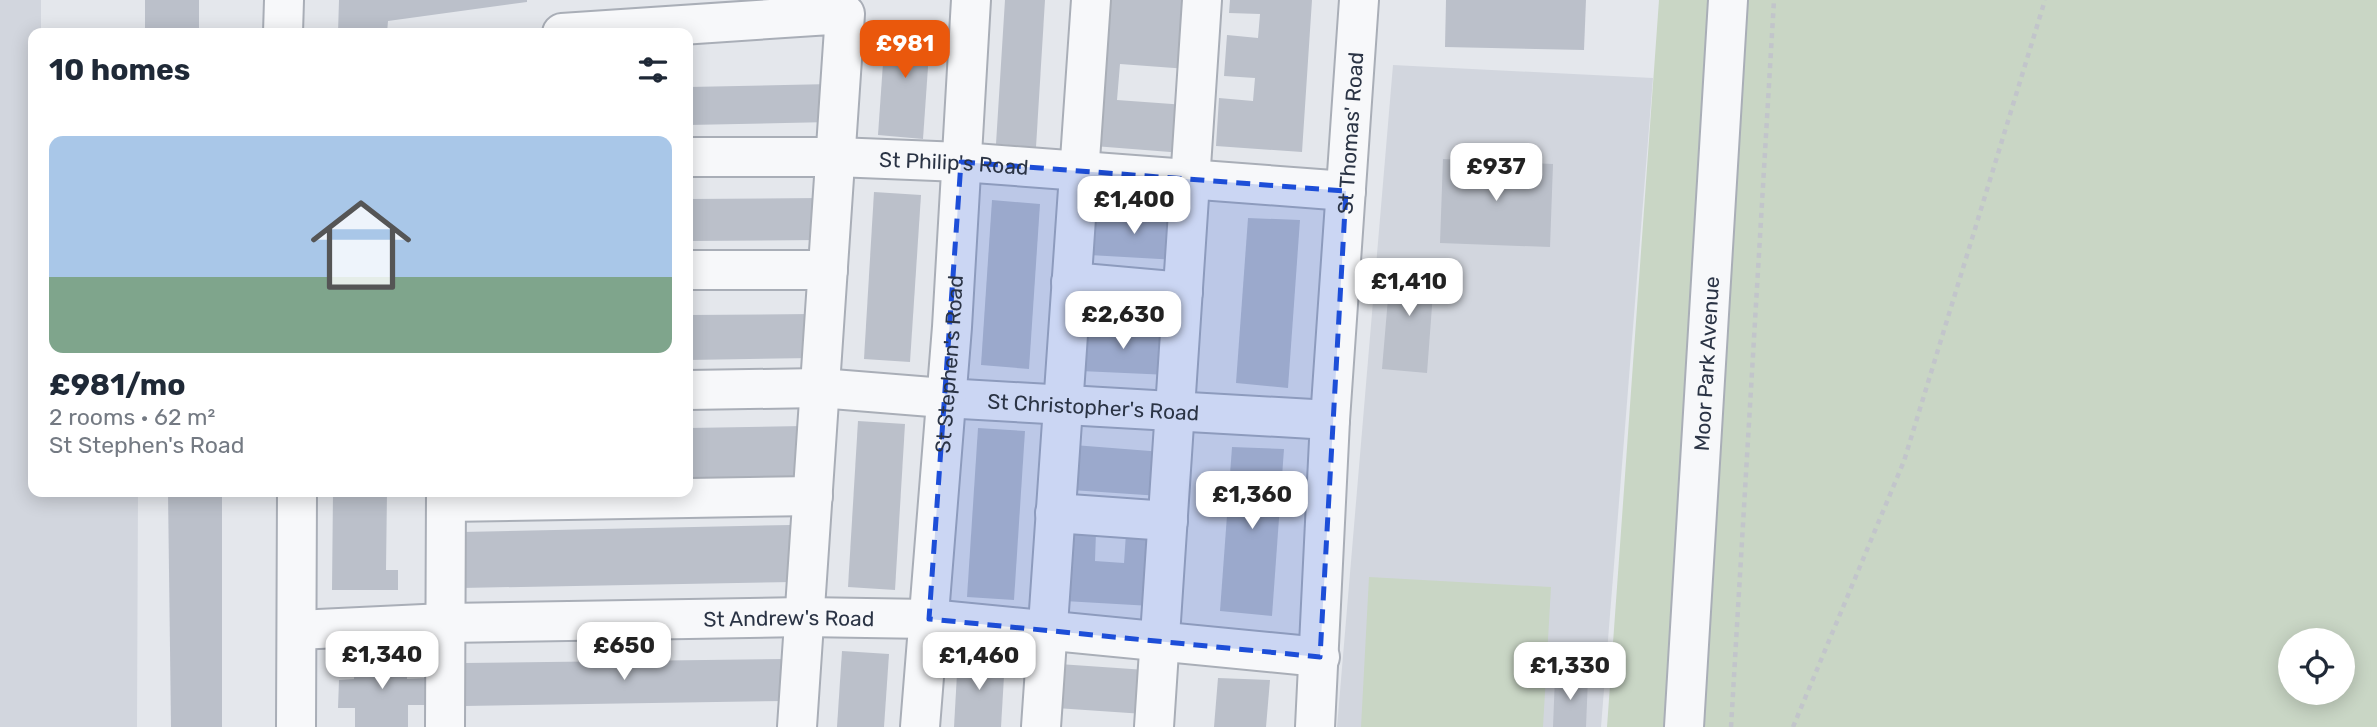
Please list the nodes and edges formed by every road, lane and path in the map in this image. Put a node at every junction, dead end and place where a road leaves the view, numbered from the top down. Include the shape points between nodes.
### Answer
1 (284, 0) edge
2 (971, 0) edge
3 (1091, 0) edge
4 (1202, 0) edge
5 (1359, 0) edge
6 (1728, 0) edge
7 (1774, 0) edge
8 (2045, 0) edge
9 (283, 28) edge
10 (636, 28) edge
11 (693, 157) edge
12 (836, 157) junction
13 (961, 162) junction
14 (1078, 171) junction
15 (1190, 179) junction
16 (1346, 191) junction
17 (693, 270) edge
18 (828, 270) junction
19 (1071, 282) junction
20 (1183, 292) junction
21 (820, 388) junction
22 (693, 390) edge
23 (944, 398) junction
24 (1064, 404) junction
25 (1173, 410) junction
26 (1330, 420) junction
27 (693, 496) edge
28 (813, 496) junction
29 (297, 497) edge
30 (446, 497) edge
31 (1055, 513) junction
32 (1168, 521) junction
33 (804, 617) junction
34 (929, 619) junction
35 (445, 623) junction
36 (297, 630) junction
37 (1047, 631) junction
38 (1158, 643) junction
39 (1320, 657) junction
40 (296, 727) edge
41 (444, 727) edge
42 (797, 727) edge
43 (920, 727) edge
44 (1041, 727) edge
45 (1154, 727) edge
46 (1315, 727) edge
47 (1684, 727) edge
48 (1731, 727) edge
49 (1794, 727) edge

1 - 9 street
2 - 13 street, St Stephen's Road
3 - 14 street
4 - 15 street
5 - 16 street, St Thomas' Road
6 - 47 street, Moor Park Avenue
7 - 48 path
8 - 49 path via 1904,461
10 - 12 street via 845,14
11 - 12 street, St Philip's Road
12 - 13 street, St Philip's Road
12 - 18 street
13 - 14 street, St Philip's Road
13 - 23 street, St Stephen's Road
14 - 15 street, St Philip's Road
14 - 19 street
15 - 16 street, St Philip's Road
15 - 20 street
16 - 26 street, St Thomas' Road
17 - 18 street
18 - 21 street
19 - 20 street
19 - 24 street
20 - 25 street
21 - 22 street, St Christopher's Road
21 - 23 street, St Christopher's Road
21 - 28 street
23 - 24 street, St Christopher's Road
23 - 34 street, St Stephen's Road
24 - 25 street, St Christopher's Road
24 - 31 street
25 - 26 street, St Christopher's Road
25 - 32 street
26 - 39 street, St Thomas' Road
27 - 28 street
28 - 33 street
29 - 36 street
30 - 35 street
31 - 32 street
31 - 37 street
32 - 38 street
33 - 34 street, St Andrew's Road
33 - 35 street, St Andrew's Road
33 - 42 street
34 - 37 street, St Andrew's Road
34 - 43 street, St Stephen's Road
35 - 36 street, St Andrew's Road
35 - 41 street
36 - 40 street
37 - 38 street, St Andrew's Road
37 - 44 street
38 - 39 street, St Andrew's Road
38 - 45 street
39 - 46 street, St Thomas' Road

